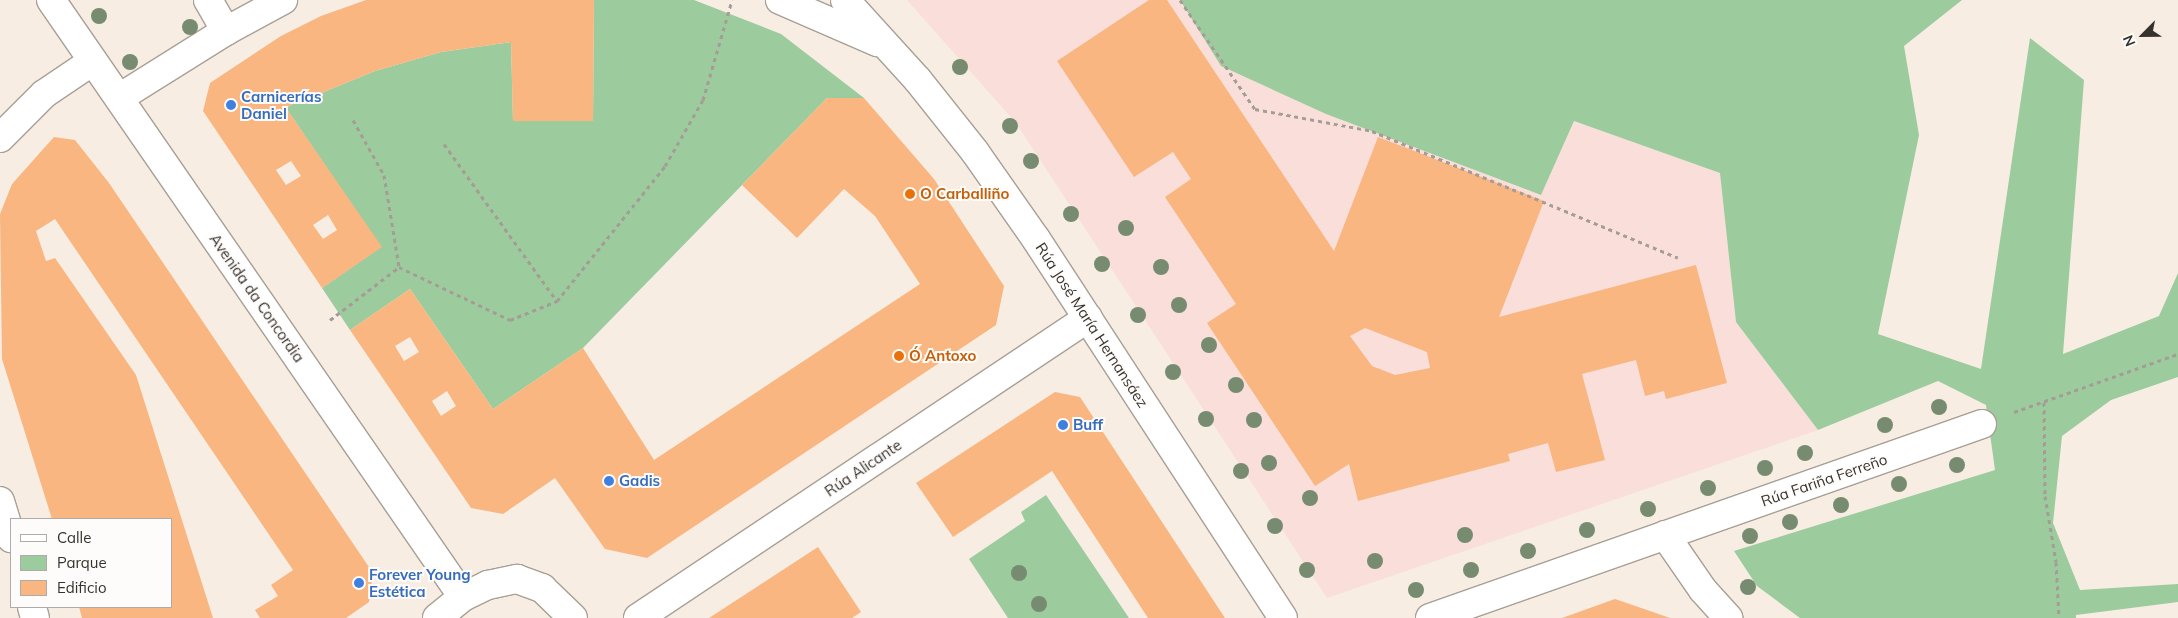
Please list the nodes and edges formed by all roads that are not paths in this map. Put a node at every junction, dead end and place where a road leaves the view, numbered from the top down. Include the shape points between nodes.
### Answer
1 (208, 0) edge
2 (283, 0) edge
3 (780, 0) edge
4 (846, 0) edge
5 (58, 2) edge
6 (226, 30) junction
7 (883, 44) junction
8 (93, 61) junction
9 (120, 98) junction
10 (0, 138) edge
11 (1088, 318) junction
12 (1982, 424) road end
13 (0, 501) edge
14 (10, 535) edge
15 (1665, 535) junction
16 (463, 597) junction
17 (437, 618) edge
18 (573, 618) edge
19 (638, 618) edge
20 (1283, 618) edge
21 (1430, 618) edge
22 (1728, 618) edge

1 - 6 street
2 - 6 street
3 - 7 street, Rúa José María Hernansáez
4 - 7 street, Rúa José María Hernansáez
5 - 8 street, Avenida da Concordia
6 - 9 street
7 - 11 street, Rúa José María Hernansáez via 917,79 975,152
8 - 9 street, Avenida da Concordia
8 - 10 street via 44,94
9 - 16 street, Avenida da Concordia
11 - 19 street, Rúa Alicante
11 - 20 street, Rúa José María Hernansáez
12 - 15 street, Rúa Fariña Ferreño
13 - 14 street
15 - 21 street, Rúa Fariña Ferreño
15 - 22 street via 1703,590
16 - 17 street
16 - 18 street via 488,585 517,578 542,588

